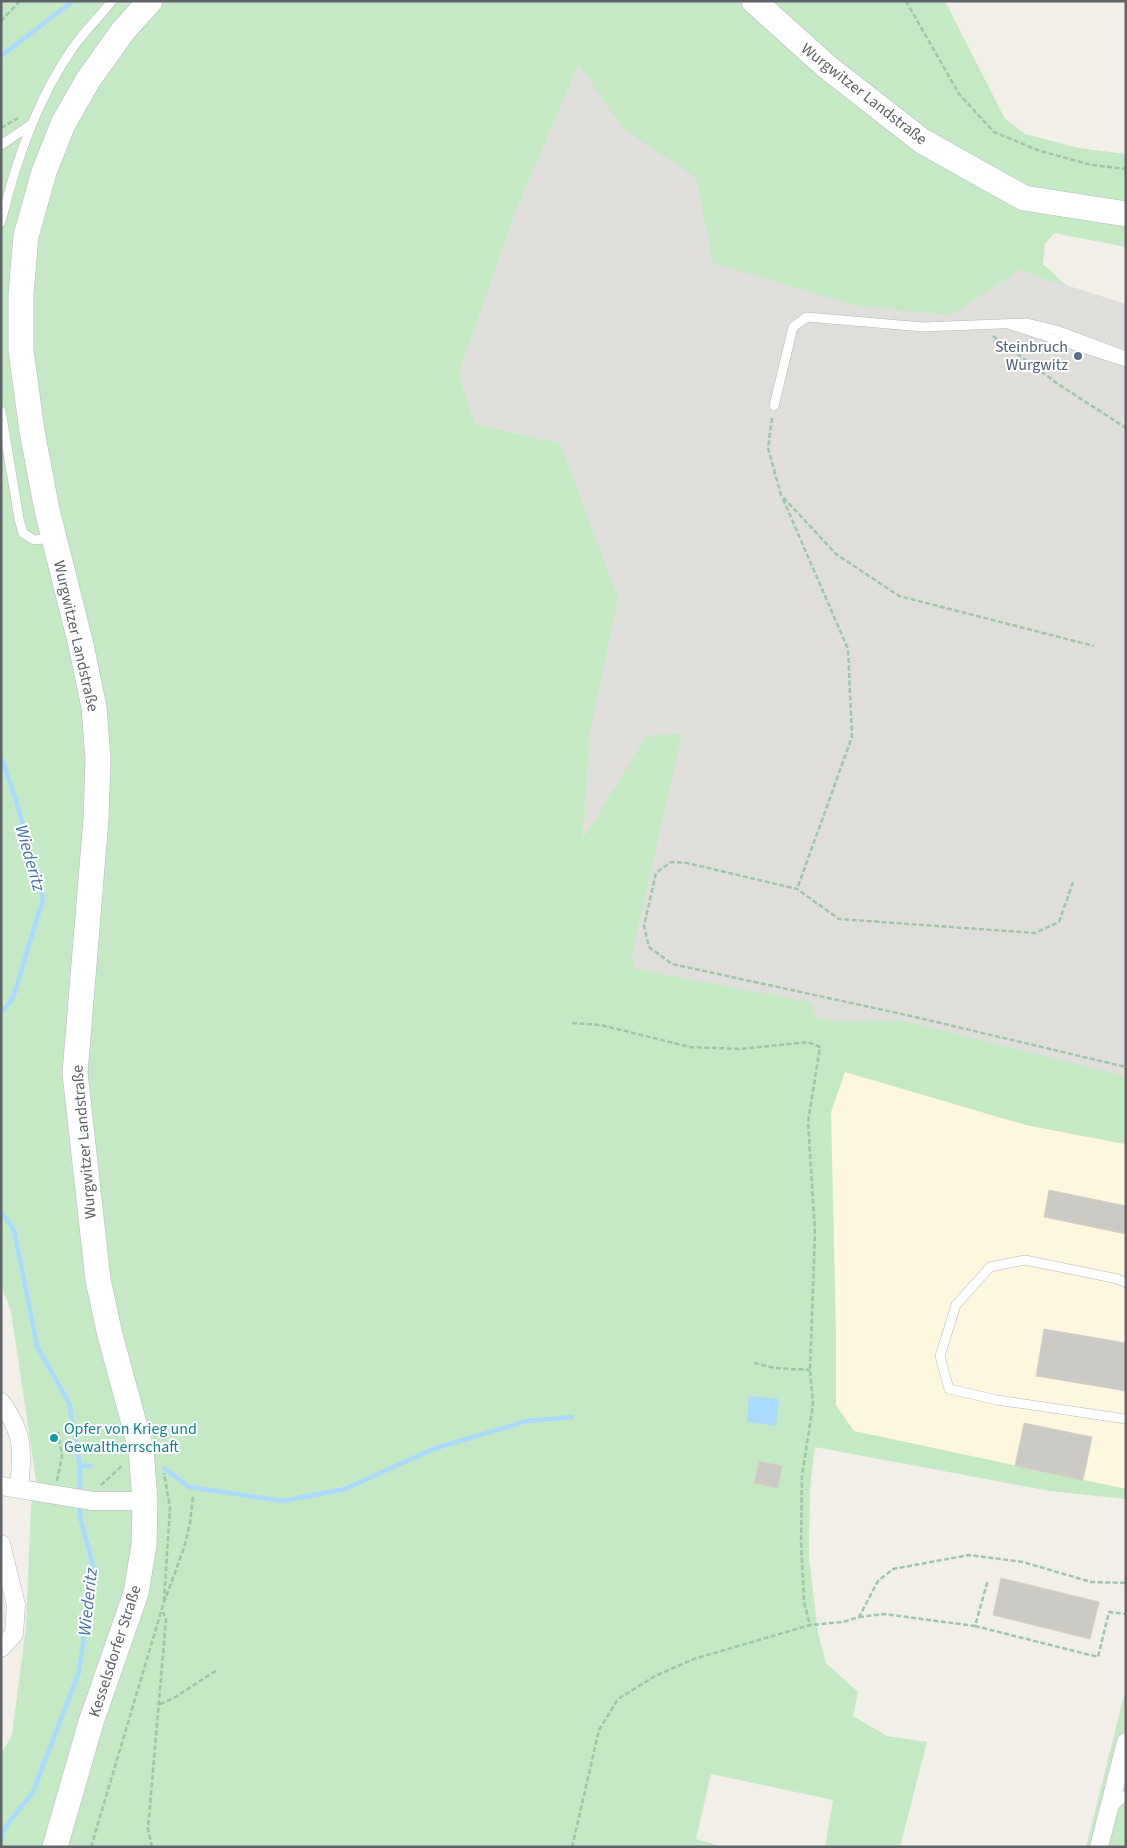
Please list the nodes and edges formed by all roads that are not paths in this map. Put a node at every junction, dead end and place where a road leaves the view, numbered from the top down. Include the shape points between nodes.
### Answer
1 (112, 1) edge
2 (150, 1) edge
3 (754, 1) edge
4 (34, 122) junction
5 (1, 145) edge
6 (1126, 214) edge
7 (1, 222) edge
8 (1006, 324) junction
9 (1126, 356) edge
10 (1126, 362) edge
11 (774, 406) road end
12 (1, 411) edge
13 (3, 428) edge
14 (53, 537) junction
15 (1126, 1283) edge
16 (110, 1335) joint
17 (1, 1402) edge
18 (1126, 1419) edge
19 (1, 1486) edge
20 (19, 1488) junction
21 (145, 1501) junction
22 (1, 1544) edge
23 (1, 1648) edge
24 (1126, 1742) edge
25 (1126, 1795) edge
26 (1107, 1812) junction
27 (55, 1847) edge
28 (1098, 1847) edge

1 - 4 lane via 73,48 53,80
2 - 14 main road, Wurgwitzer Landstraße via 94,71 63,124 44,172 26,236 21,351
3 - 6 main road, Wurgwitzer Landstraße via 826,66 922,141 1024,198
4 - 5 lane
4 - 7 lane via 19,158
8 - 9 lane via 1026,323 1056,330
8 - 10 lane
8 - 11 lane via 923,327 807,317 793,327
12 - 13 lane
13 - 14 lane via 23,533 34,540
14 - 16 main road, Wurgwitzer Landstraße via 83,654 94,707 98,751 96,819 75,1073 98,1280
15 - 18 lane via 1118,1278 1025,1260 990,1267 956,1305 940,1356 949,1389 997,1400
16 - 21 main road, Kesselsdorfer Straße via 141,1449
17 - 20 street via 18,1427 23,1452
19 - 20 street
20 - 21 street via 64,1497
21 - 27 main road, Kesselsdorfer Straße via 144,1545 136,1593 92,1722
22 - 23 street via 16,1605 14,1634
24 - 26 street
25 - 26 lane
26 - 28 street

